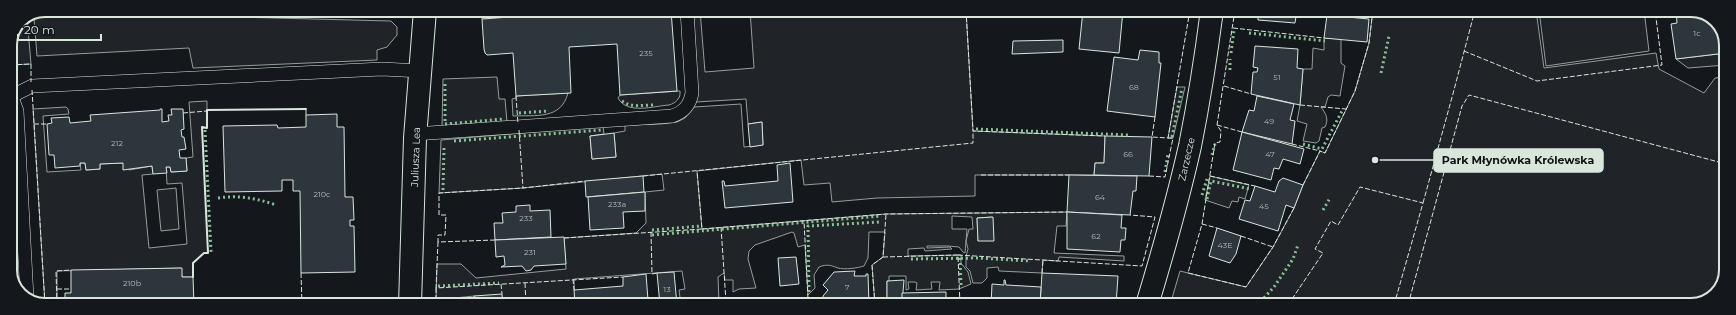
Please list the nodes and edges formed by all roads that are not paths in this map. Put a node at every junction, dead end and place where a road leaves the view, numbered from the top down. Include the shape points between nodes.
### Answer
1 (425, 17) edge
2 (687, 17) edge
3 (1211, 17) edge
4 (421, 71) junction
5 (17, 93) edge
6 (17, 111) edge
7 (415, 134) junction
8 (27, 291) edge
9 (410, 298) edge
10 (1149, 298) edge

1 - 4 street, Juliusza Lea
2 - 7 lane via 692,93 689,103 681,113 672,116
3 - 10 street, Zarzecze via 1202,82 1189,146
4 - 5 lane via 382,69 33,86
4 - 7 street, Juliusza Lea
6 - 8 lane
7 - 9 street, Juliusza Lea

